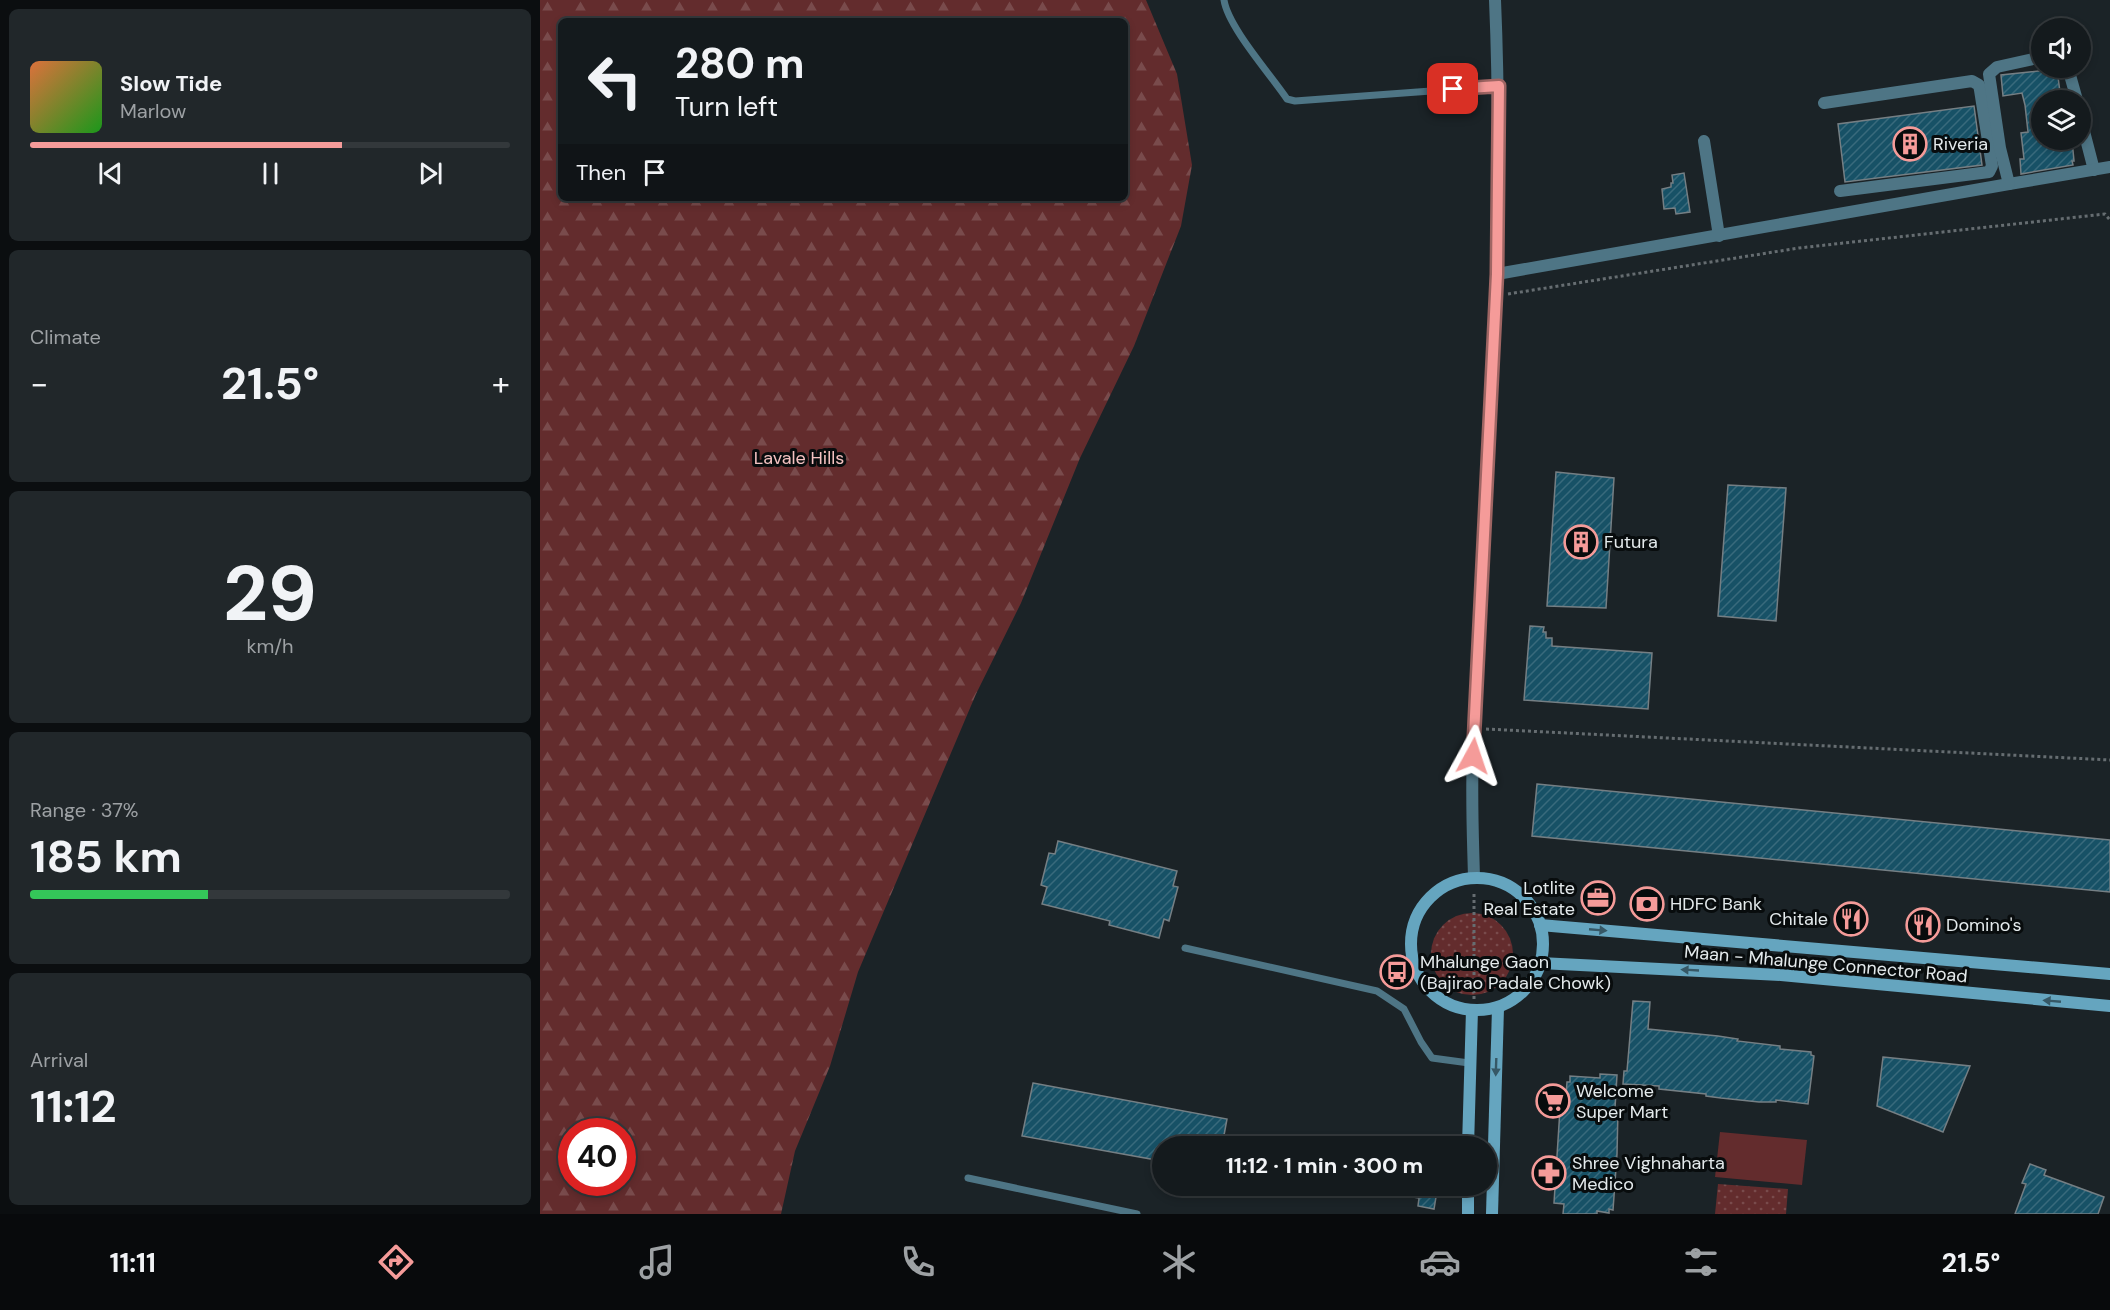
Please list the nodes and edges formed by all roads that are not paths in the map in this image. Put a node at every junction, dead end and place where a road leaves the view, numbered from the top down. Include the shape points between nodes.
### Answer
1 (1224, 0) edge
2 (1495, 0) edge
3 (2031, 59) edge
4 (1499, 86) junction
5 (1824, 103) dead end
6 (1704, 141) dead end
7 (2089, 150) edge
8 (2110, 167) edge
9 (2094, 170) junction
10 (1905, 182) junction
11 (2009, 184) junction
12 (1840, 191) dead end
13 (1907, 203) junction
14 (1719, 236) junction
15 (1497, 274) junction
16 (1474, 878) junction
17 (1540, 925) junction
18 (1185, 948) dead end
19 (1540, 963) junction
20 (2110, 974) edge
21 (2110, 1006) edge
22 (1498, 1008) junction
23 (1472, 1010) junction
24 (1469, 1063) junction
25 (1468, 1136) edge
26 (968, 1178) dead end
27 (1468, 1196) edge
28 (1137, 1214) edge
29 (1468, 1214) edge
30 (1492, 1214) edge

1 - 4 lane via 1237,28 1287,99
2 - 4 street
3 - 11 street via 1997,67 1989,74
4 - 15 street
5 - 10 street via 1972,81 1979,85 1991,170
6 - 14 street
7 - 9 street
8 - 9 street
9 - 11 street
10 - 12 street
10 - 13 street
11 - 13 street
13 - 14 street
14 - 15 street
15 - 16 street via 1473,756
16 - 17 main road via 1496,880 1515,890 1531,905
16 - 23 main road via 1452,882 1433,894 1419,911 1412,932 1411,954 1418,975 1432,993 1450,1004
17 - 19 main road
17 -> 20 main road, Maan - Mhalunge Connector Road
18 - 24 lane via 1377,991 1404,1009 1432,1058
21 -> 19 main road, Maan - Mhalunge Connector Road via 1781,975
19 - 22 main road via 1530,983
22 - 23 main road
22 -> 30 main road
23 - 24 main road
24 - 25 main road
26 - 28 lane
27 - 29 main road

